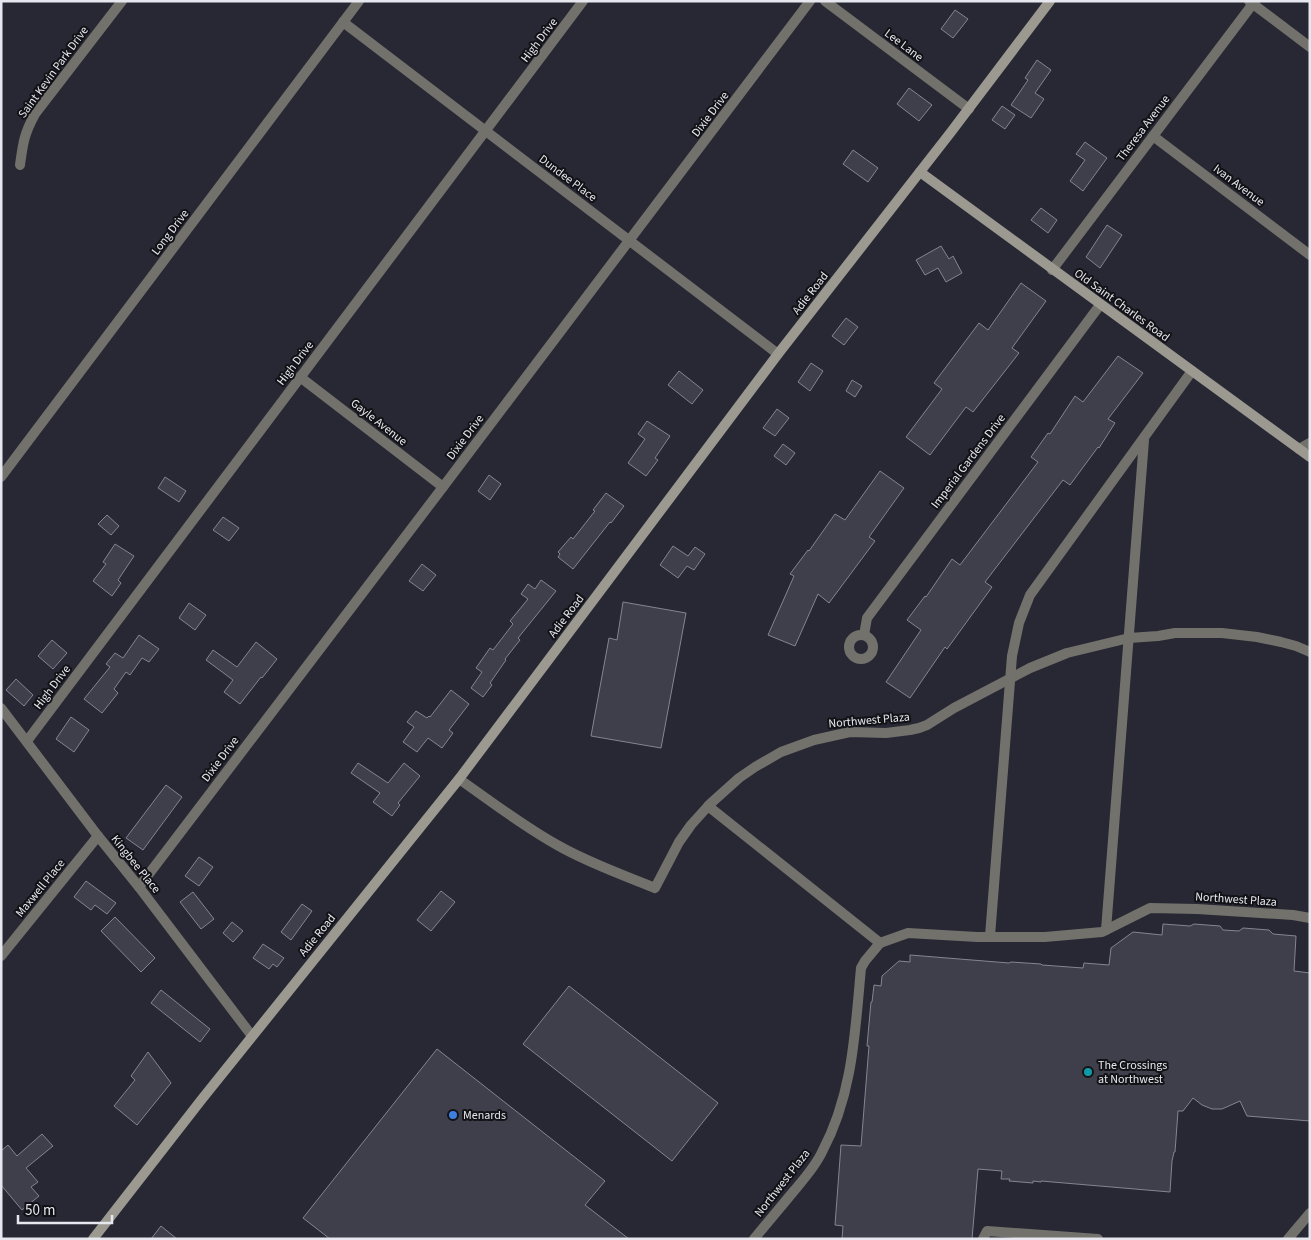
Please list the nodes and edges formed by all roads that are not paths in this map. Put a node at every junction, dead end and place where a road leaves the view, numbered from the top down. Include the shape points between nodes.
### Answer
1 (122, 1) edge
2 (359, 1) edge
3 (584, 1) edge
4 (810, 1) edge
5 (825, 1) edge
6 (1050, 1) edge
7 (1252, 2) edge
8 (343, 22) junction
9 (1310, 47) edge
10 (969, 109) junction
11 (486, 130) junction
12 (1153, 136) junction
13 (20, 165) dead end
14 (920, 172) junction
15 (630, 240) junction
16 (1310, 255) edge
17 (1052, 270) junction
18 (1100, 305) junction
19 (778, 354) junction
20 (1192, 371) junction
21 (300, 377) junction
22 (1144, 438) junction
23 (1310, 443) edge
24 (1299, 448) junction
25 (1310, 457) edge
26 (1, 477) edge
27 (443, 487) junction
28 (864, 635) dead end
29 (1129, 638) junction
30 (1310, 652) edge
31 (1010, 678) junction
32 (1, 708) edge
33 (27, 741) junction
34 (459, 779) junction
35 (708, 806) junction
36 (98, 836) junction
37 (139, 886) junction
38 (1310, 918) edge
39 (1106, 930) junction
40 (990, 936) junction
41 (880, 942) junction
42 (1, 956) edge
43 (252, 1036) junction
44 (1310, 1213) edge
45 (93, 1239) edge
46 (754, 1239) edge
47 (983, 1239) edge
48 (1098, 1239) edge
49 (1288, 1239) edge

1 - 13 street, Saint Kevin Park Drive via 35,114 23,141
2 - 8 street, Long Drive
3 - 11 street, High Drive
4 - 15 street, Dixie Drive
5 - 10 street, Lee Lane
6 - 10 street, Adie Road
7 - 9 street
7 - 12 street, Theresa Avenue
8 - 11 street, Dundee Place
8 - 26 street, Long Drive
10 - 14 street, Adie Road
11 - 15 street, Dundee Place
11 - 21 street, High Drive
12 - 16 street, Ivan Avenue
12 - 17 street, Theresa Avenue
14 - 17 street, Old Saint Charles Road
14 - 19 street, Adie Road
15 - 19 street, Dundee Place
15 - 27 street, Dixie Drive
17 - 18 street, Old Saint Charles Road
18 - 20 street, Old Saint Charles Road
18 - 28 street, Imperial Gardens Drive via 867,618
19 - 34 street, Adie Road
20 - 22 street
20 - 24 street, Old Saint Charles Road
21 - 27 street, Gayle Avenue
21 - 33 street, High Drive
22 - 29 street
22 - 31 street via 1030,595 1019,623
23 - 24 street
24 - 25 street, Old Saint Charles Road
27 - 37 street, Dixie Drive
29 - 30 street, Northwest Plaza via 1175,633 1222,633 1281,642
29 - 31 street, Northwest Plaza via 1067,653
29 - 39 street
31 - 35 street, Northwest Plaza via 919,728 886,733 850,732 781,752 746,773
31 - 40 street
32 - 33 street, Kingbee Place
33 - 36 street, Kingbee Place
34 - 35 street, Northwest Plaza via 560,847 655,888 679,842
34 - 43 street, Adie Road
35 - 41 street
36 - 37 street, Kingbee Place
36 - 42 street, Maxwell Place
37 - 43 street, Kingbee Place
38 - 39 street, Northwest Plaza via 1150,908
39 - 40 street, Northwest Plaza via 1045,937
40 - 41 street, Northwest Plaza via 908,933
41 - 46 street, Northwest Plaza via 861,968 851,1069 839,1113 818,1160
43 - 45 street, Adie Road
44 - 49 street
47 - 48 street via 987,1231

